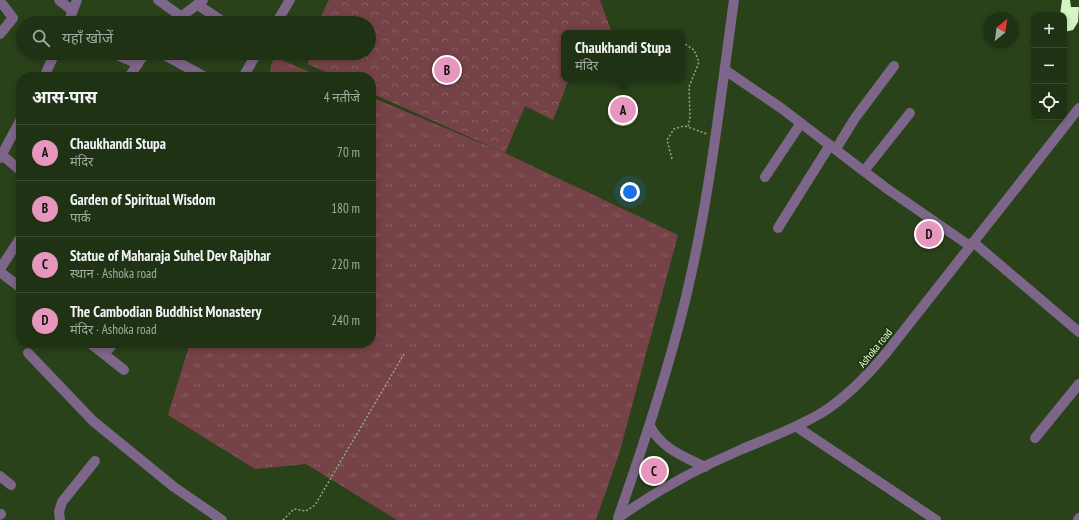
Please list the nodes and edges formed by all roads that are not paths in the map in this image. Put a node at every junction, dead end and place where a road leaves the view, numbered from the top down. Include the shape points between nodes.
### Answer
1 (59, 0) edge
2 (77, 0) edge
3 (158, 0) edge
4 (290, 0) edge
5 (734, 0) edge
6 (0, 1) edge
7 (201, 2) edge
8 (73, 11) junction
9 (71, 16) edge
10 (181, 16) edge
11 (183, 16) edge
12 (217, 16) edge
13 (280, 16) edge
14 (0, 34) edge
15 (52, 60) edge
16 (129, 60) edge
17 (141, 60) edge
18 (174, 60) edge
19 (253, 60) edge
20 (138, 64) junction
21 (894, 66) dead end
22 (725, 70) junction
23 (46, 72) edge
24 (132, 72) edge
25 (196, 72) edge
26 (246, 72) edge
27 (1079, 108) edge
28 (910, 113) dead end
29 (801, 123) junction
30 (16, 128) edge
31 (833, 147) junction
32 (1, 157) edge
33 (16, 168) edge
34 (864, 171) junction
35 (765, 177) dead end
36 (778, 228) dead end
37 (972, 244) junction
38 (16, 245) edge
39 (0, 270) edge
40 (16, 284) edge
41 (1079, 332) edge
42 (96, 348) edge
43 (109, 348) edge
44 (28, 353) dead end
45 (104, 354) junction
46 (124, 370) dead end
47 (1079, 384) edge
48 (650, 426) junction
49 (798, 427) junction
50 (1035, 438) dead end
51 (95, 461) dead end
52 (705, 467) junction
53 (0, 476) edge
54 (11, 485) dead end
55 (618, 519) edge
56 (932, 519) edge
57 (60, 520) edge
58 (222, 520) edge

1 - 8 street
2 - 8 street
3 - 10 street
4 - 13 street
5 - 22 street
6 - 14 street via 13,18
7 - 11 street
7 - 12 street
8 - 9 street
15 - 23 street
16 - 20 street
17 - 20 street
18 - 25 street
19 - 26 street
20 - 24 street
21 - 31 street
22 - 29 street
22 - 48 street via 685,301
27 - 37 street, Ashoka road
28 - 34 street
29 - 31 street
29 - 35 street
30 - 32 street
31 - 34 street
31 - 36 street
32 - 33 street
34 - 37 street
37 - 41 street
37 - 49 street, Ashoka road via 864,380 824,411
38 - 39 street
39 - 40 street
42 - 45 street
43 - 45 street
44 - 58 street via 93,421 174,487
45 - 46 street
47 - 50 street
48 - 52 street via 656,438 668,447
48 - 55 street
49 - 52 street, Ashoka road
49 - 56 street
51 - 57 street via 62,502 59,508
52 - 55 street, Ashoka road via 643,500
53 - 54 street

